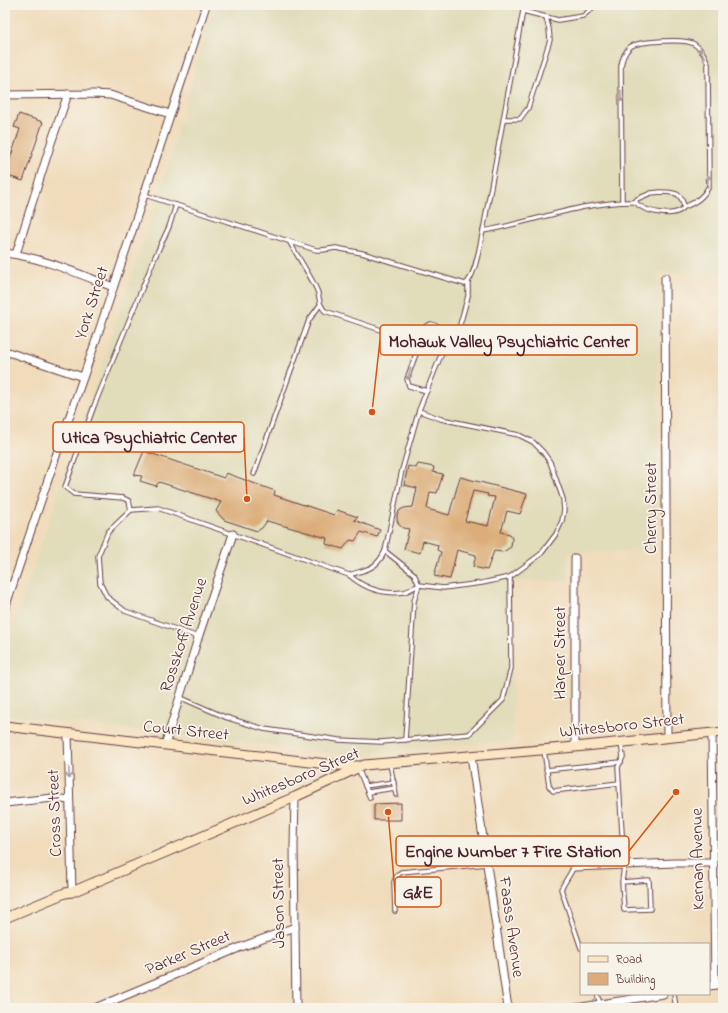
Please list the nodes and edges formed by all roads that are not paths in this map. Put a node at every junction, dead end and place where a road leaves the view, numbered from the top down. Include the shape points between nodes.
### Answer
1 (206, 5) edge
2 (524, 5) edge
3 (596, 5) edge
4 (523, 11) junction
5 (546, 17) junction
6 (68, 94) junction
7 (5, 95) edge
8 (170, 114) junction
9 (504, 119) junction
10 (144, 194) junction
11 (622, 202) junction
12 (635, 202) junction
13 (176, 205) junction
14 (684, 207) junction
15 (483, 231) junction
16 (289, 241) junction
17 (5, 252) edge
18 (16, 254) junction
19 (664, 278) dead end
20 (468, 282) junction
21 (113, 287) junction
22 (320, 305) junction
23 (456, 333) junction
24 (420, 344) junction
25 (5, 351) edge
26 (443, 351) junction
27 (83, 377) junction
28 (427, 391) junction
29 (419, 411) junction
30 (254, 474) dead end
31 (131, 510) junction
32 (233, 534) junction
33 (385, 550) junction
34 (575, 558) dead end
35 (349, 574) junction
36 (510, 577) junction
37 (5, 582) edge
38 (13, 585) junction
39 (419, 585) junction
40 (5, 608) edge
41 (198, 637) junction
42 (179, 697) junction
43 (5, 726) edge
44 (723, 732) edge
45 (712, 733) junction
46 (68, 734) junction
47 (667, 737) junction
48 (405, 740) junction
49 (621, 742) junction
50 (164, 745) junction
51 (575, 747) junction
52 (544, 749) junction
53 (471, 756) junction
54 (621, 762) junction
55 (390, 763) junction
56 (361, 767) junction
57 (546, 770) junction
58 (394, 782) junction
59 (619, 783) junction
60 (365, 786) junction
61 (394, 788) junction
62 (368, 792) junction
63 (396, 795) dead end
64 (295, 797) junction
65 (370, 798) dead end
66 (69, 800) junction
67 (5, 803) edge
68 (714, 863) junction
69 (487, 864) junction
70 (624, 866) junction
71 (574, 867) joint
72 (622, 882) junction
73 (72, 892) junction
74 (395, 911) dead end
75 (5, 918) edge
76 (295, 927) junction
77 (580, 945) edge
78 (723, 984) edge
79 (712, 986) edge
80 (597, 995) edge
81 (657, 995) edge
82 (674, 995) edge
83 (601, 1005) junction
84 (95, 1008) edge
85 (296, 1008) edge
86 (508, 1008) edge
87 (576, 1008) edge
88 (676, 1008) edge

1 - 8 street, York Street
2 - 4 lane
3 - 5 lane via 582,16 558,20
4 - 5 lane
4 - 9 lane
5 - 9 lane via 550,40 528,108 520,119
6 - 7 street
6 - 8 street via 110,95
6 - 18 street
8 - 10 street, York Street
9 - 15 lane
10 - 13 lane
10 - 21 street, York Street
11 - 12 lane
14 -> 11 lane via 705,194 709,186 708,64 702,51 693,43 685,41 643,42 631,46 623,56
11 - 15 lane via 568,210
12 - 14 lane via 658,213 676,212
12 - 14 lane via 651,193 674,193 679,195
13 - 16 lane
13 - 31 lane via 94,406 65,487 74,494 123,498 129,501
15 - 20 lane
16 - 20 lane via 316,250 336,248 362,253 465,284
16 - 22 lane via 317,289
17 - 18 street
18 - 21 street
19 - 47 street, Cherry Street
20 - 23 lane via 468,296
21 - 27 street, York Street
22 - 24 lane via 324,311
22 - 30 lane via 309,320
23 - 24 lane via 429,324
23 - 26 lane
24 - 26 lane
24 -> 28 lane via 407,383 409,386
25 - 27 street
26 - 28 lane
27 - 38 street, York Street
28 - 29 lane
29 - 33 lane via 402,470
29 - 36 lane via 441,419 519,435 533,442 550,462 563,499 562,521 541,554
31 - 32 lane via 158,508
31 - 41 lane via 108,532 98,556 100,583 108,597 125,611
32 - 35 lane
32 - 41 street, Rosskoff Avenue
33 - 35 lane via 380,561 372,568
33 - 39 lane via 414,574
34 - 51 street, Harper Street
35 - 39 lane via 360,584 380,592 405,592
36 - 39 lane via 443,588
36 - 48 lane via 511,668 503,700 469,734
37 - 38 lane
38 - 40 street, York Street
39 - 48 lane via 414,601 410,638
41 - 42 street, Rosskoff Avenue
42 - 48 lane via 225,717 264,729 339,740
42 - 50 street, Rosskoff Avenue
43 - 46 street, Court Street
44 - 45 street, Whitesboro Street
45 - 47 street, Whitesboro Street
45 - 68 street, Kernan Avenue
46 - 50 street, Court Street
46 -> 66 street, Cross Street
47 - 49 street, Whitesboro Street
49 - 51 street, Whitesboro Street
49 - 54 lane
50 - 56 street, Court Street
51 - 52 street, Whitesboro Street
52 - 53 street, Whitesboro Street
52 - 57 lane
53 - 55 street, Whitesboro Street
53 - 69 street, Faass Avenue
54 - 57 lane
54 - 59 lane via 618,767
55 - 56 street, Whitesboro Street
55 - 58 lane
56 - 60 lane
56 - 64 street, Whitesboro Street
57 - 59 lane via 548,786 553,791
58 - 60 lane
58 - 61 lane
59 - 70 lane
60 - 62 lane
61 - 62 lane
61 - 63 lane
62 - 65 lane
64 - 73 street, Whitesboro Street
64 - 76 street, Jason Street
66 - 67 street via 54,798
66 - 73 street, Cross Street
68 - 70 street
68 - 79 street, Kernan Avenue
69 - 74 lane via 401,872 394,882
69 - 86 street, Faass Avenue
70 - 71 street
70 - 72 lane
71 - 77 lane via 561,889
72 - 72 lane via 624,910 650,908 649,880
73 - 75 street, Whitesboro Street
76 - 84 street, Parker Street
76 - 85 street, Jason Street
78 - 79 street
80 - 83 lane
81 - 83 street
82 - 88 lane
83 - 87 street

